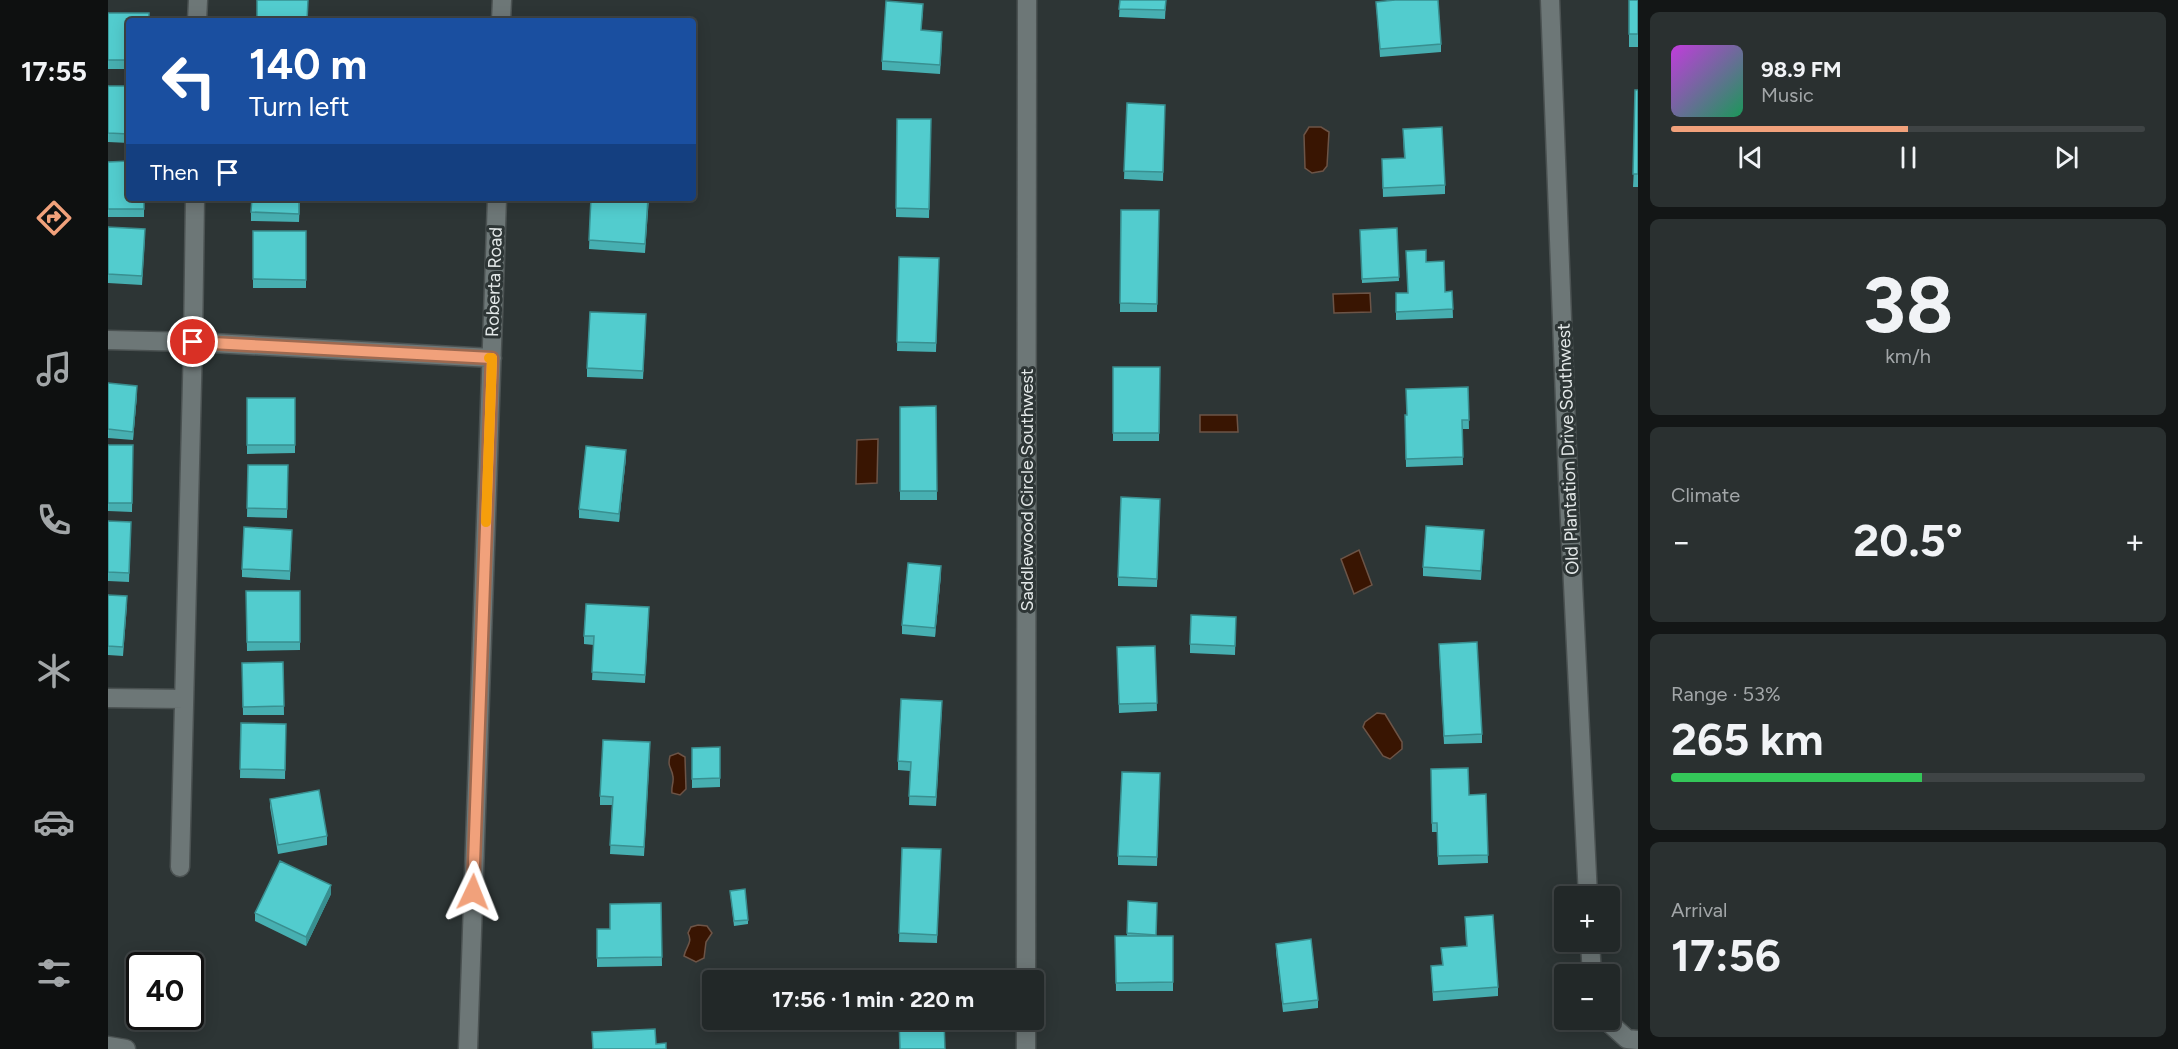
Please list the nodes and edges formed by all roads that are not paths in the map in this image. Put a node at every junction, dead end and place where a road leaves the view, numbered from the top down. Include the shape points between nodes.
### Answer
1 (198, 0) edge
2 (502, 0) edge
3 (1027, 0) edge
4 (1550, 0) edge
5 (197, 18) edge
6 (501, 18) edge
7 (195, 201) edge
8 (497, 201) edge
9 (108, 340) edge
10 (193, 342) junction
11 (492, 358) junction
12 (108, 698) edge
13 (184, 699) junction
14 (180, 867) dead end
15 (1587, 886) edge
16 (1026, 970) edge
17 (1026, 1030) edge
18 (1617, 1030) edge
19 (1638, 1040) edge
20 (108, 1046) edge
21 (126, 1049) edge
22 (468, 1049) edge
23 (1026, 1049) edge

1 - 5 street
2 - 6 street
3 - 16 street, Saddlewood Circle Southwest
4 - 15 street, Old Plantation Drive Southwest
7 - 10 street
8 - 11 street, Roberta Road
9 - 10 street
10 - 11 street
10 - 13 street
11 - 22 street, Roberta Road
12 - 13 street
13 - 14 street
17 - 23 street
18 - 19 street via 1627,1039
20 - 21 street

